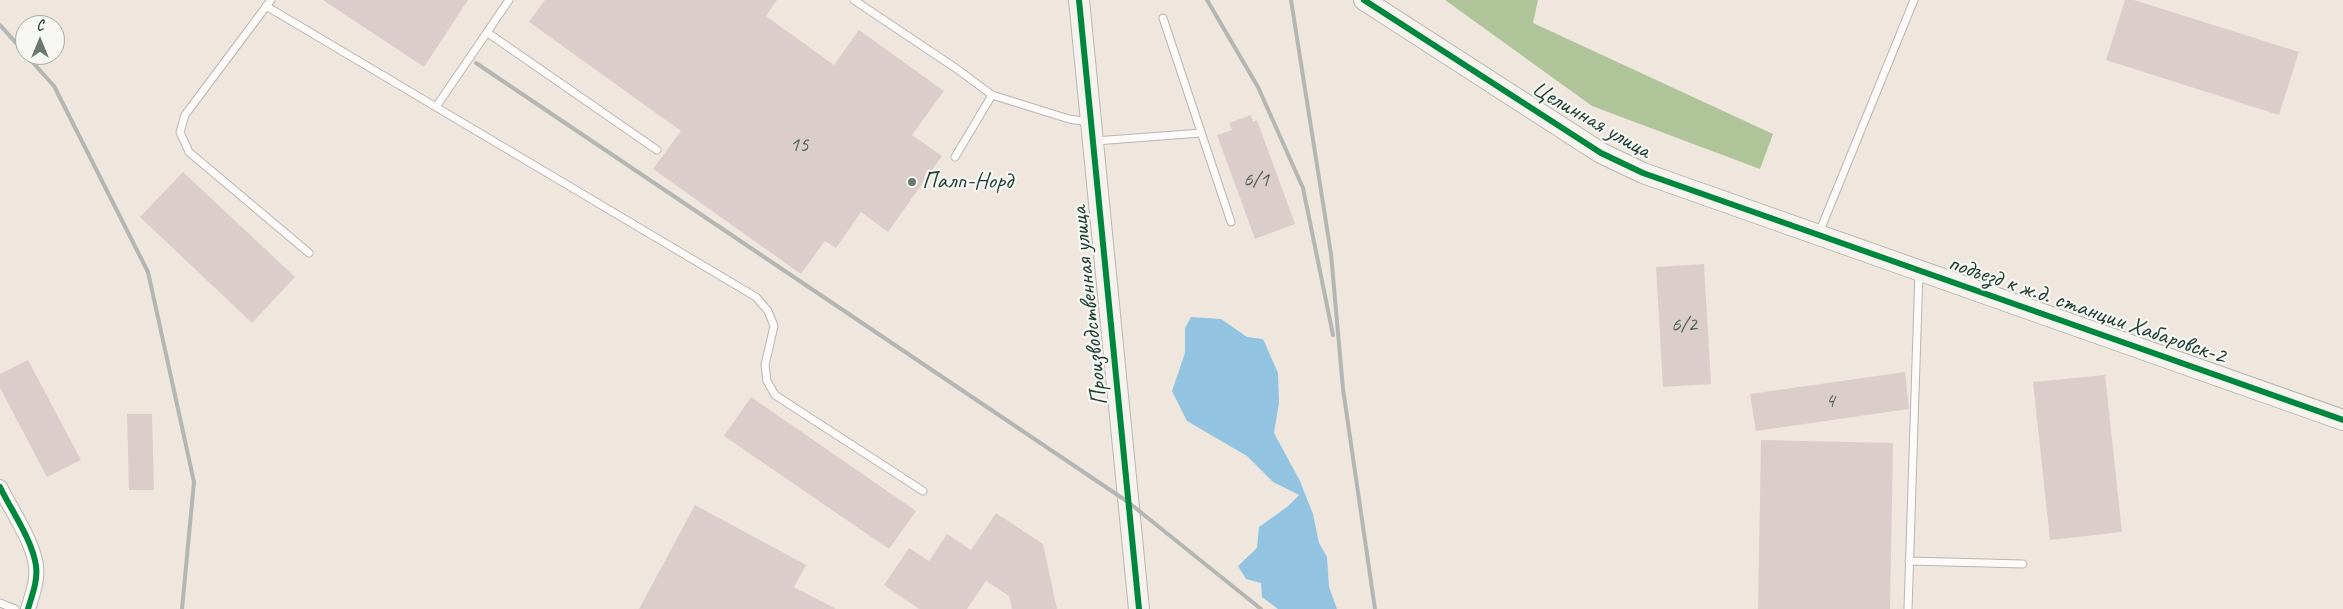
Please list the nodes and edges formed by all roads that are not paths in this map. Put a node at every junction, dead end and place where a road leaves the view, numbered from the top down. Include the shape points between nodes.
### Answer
1 (509, 0) edge
2 (854, 0) edge
3 (1078, 0) edge
4 (1364, 0) edge
5 (1914, 0) edge
6 (269, 3) edge
7 (1162, 18) dead end
8 (488, 33) junction
9 (992, 95) junction
10 (436, 107) junction
11 (1092, 132) junction
12 (1201, 133) junction
13 (657, 150) dead end
14 (955, 157) dead end
15 (1231, 222) dead end
16 (1818, 235) junction
17 (309, 253) dead end
18 (1919, 271) junction
19 (2343, 420) edge
20 (0, 487) edge
21 (924, 492) dead end
22 (1909, 561) junction
23 (2022, 564) dead end
24 (0, 603) edge
25 (15, 609) edge
26 (28, 609) edge
27 (1139, 609) edge
28 (1908, 609) edge

1 - 8 lane
2 - 9 lane
3 - 11 street, Производственная улица
4 - 16 street, Целинная улица via 1614,160 1696,193
5 - 16 lane
6 - 10 lane
6 - 17 lane via 185,115 180,132 189,152
7 - 12 lane
8 - 10 lane
8 - 13 lane
9 - 11 lane via 1069,119
9 - 14 lane
10 - 21 lane via 756,297 768,311 774,326 765,365 767,381 775,395
11 - 12 lane
11 - 27 street, Производственная улица
12 - 15 lane
16 - 18 street, подъезд к ж.д. станции Хабаровск-2
18 - 19 street, подъезд к ж.д. станции Хабаровск-2
18 - 22 lane
20 - 26 street via 32,551 36,566 34,591
22 - 23 lane
22 - 28 lane
24 - 25 lane

